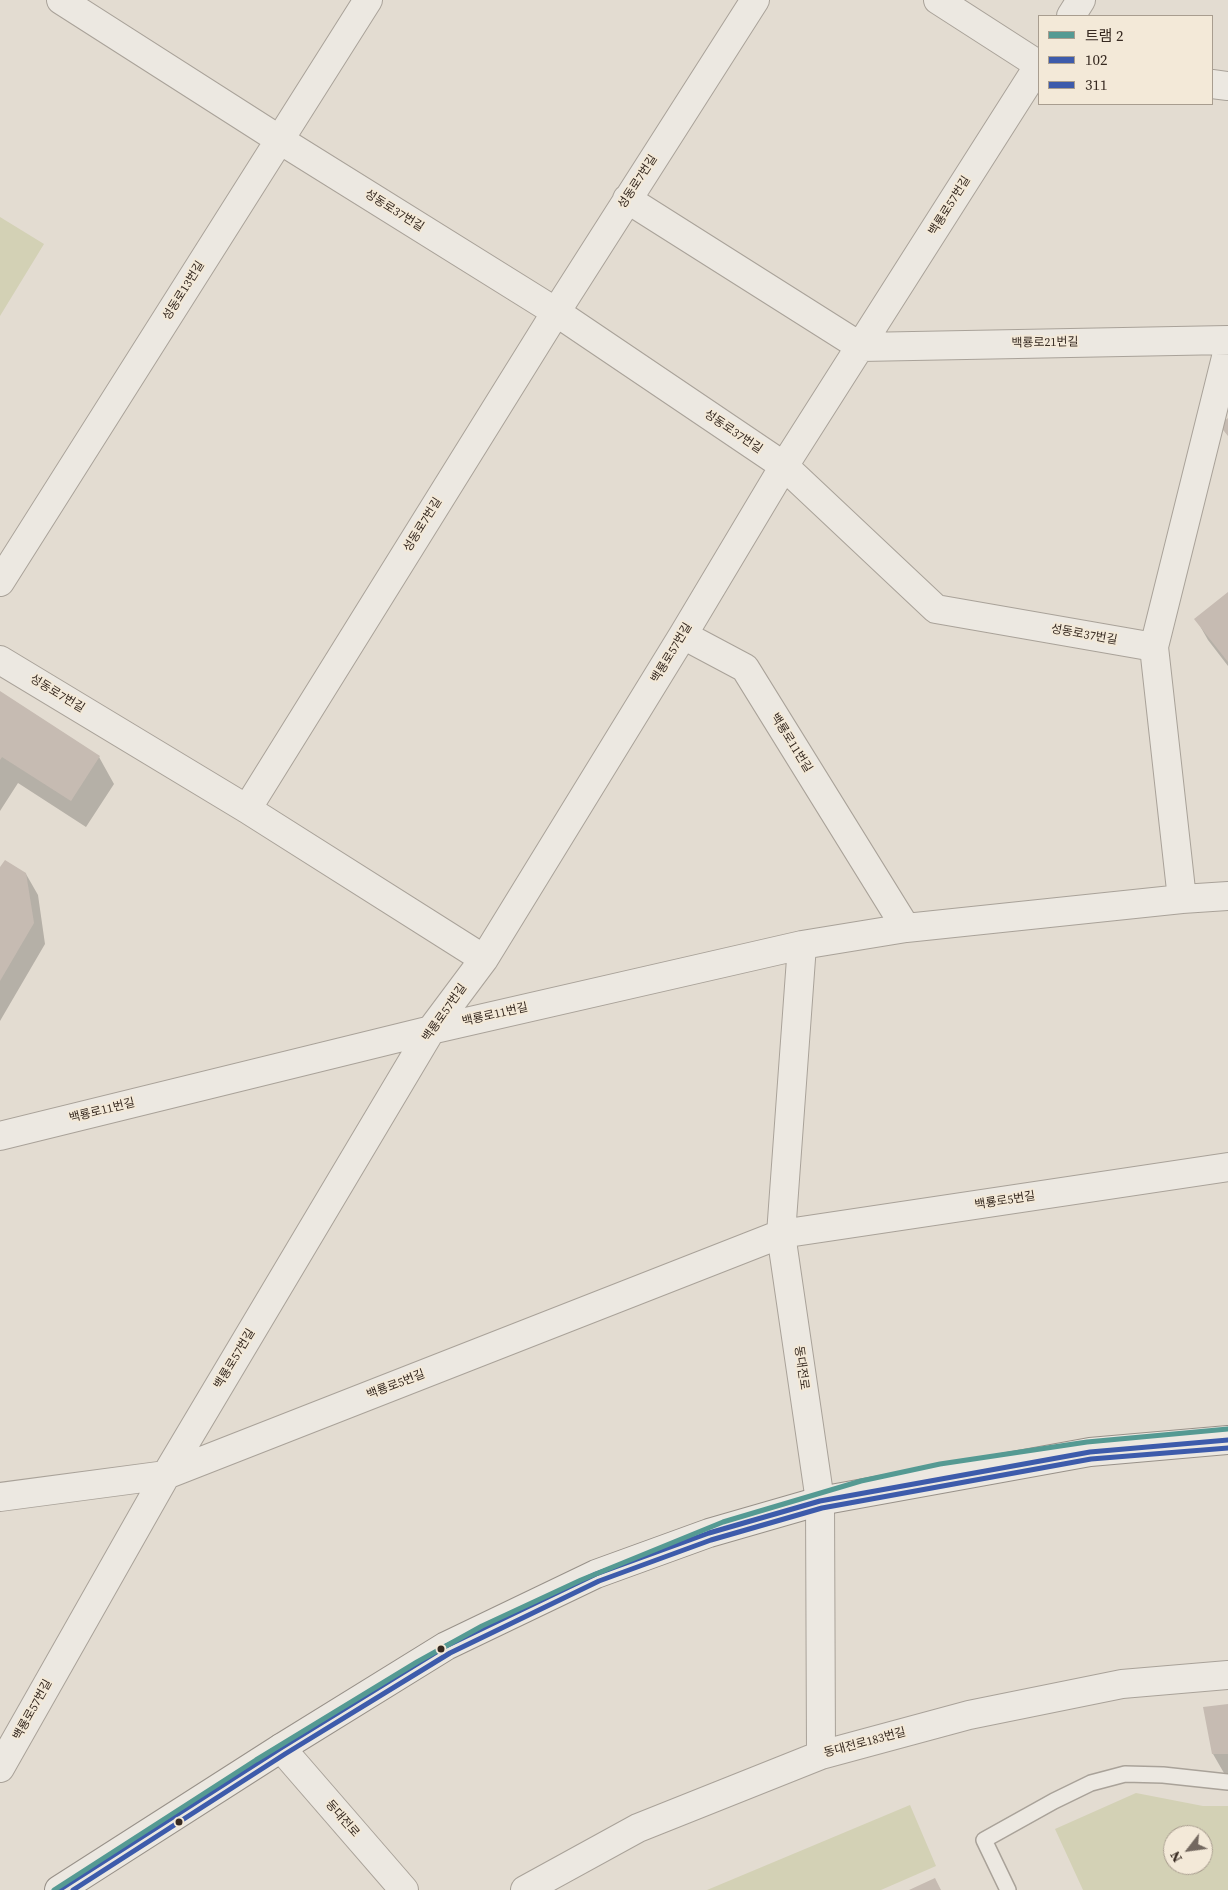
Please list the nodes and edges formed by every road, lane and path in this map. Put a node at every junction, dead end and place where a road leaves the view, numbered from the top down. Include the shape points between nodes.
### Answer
1 (61, 0) edge
2 (368, 0) edge
3 (755, 0) edge
4 (938, 0) edge
5 (1081, 0) edge
6 (1072, 15) edge
7 (1038, 64) edge
8 (1038, 67) edge
9 (1213, 84) edge
10 (1228, 86) edge
11 (280, 140) junction
12 (627, 199) junction
13 (556, 312) junction
14 (1228, 340) edge
15 (861, 347) junction
16 (1228, 349) edge
17 (784, 466) junction
18 (0, 582) edge
19 (683, 635) junction
20 (1154, 647) junction
21 (0, 660) edge
22 (247, 808) junction
23 (1228, 896) edge
24 (1182, 899) junction
25 (906, 928) junction
26 (802, 945) junction
27 (484, 959) junction
28 (431, 1030) junction
29 (0, 1136) edge
30 (1228, 1167) edge
31 (782, 1234) junction
32 (1228, 1440) edge
33 (166, 1475) junction
34 (0, 1497) edge
35 (820, 1501) junction
36 (1228, 1675) edge
37 (281, 1748) junction
38 (822, 1755) junction
39 (0, 1768) edge
40 (1228, 1782) edge
41 (59, 1890) edge
42 (404, 1890) edge
43 (525, 1890) edge
44 (1008, 1890) edge

1 - 11 street, 성동로37번길
2 - 11 street, 성동로13번길
3 - 12 street, 성동로7번길
4 - 7 street, 백룡로57번길
5 - 6 street
8 - 15 street, 백룡로57번길
9 - 10 street
11 - 13 street, 성동로37번길
11 - 18 street, 성동로13번길
12 - 13 street, 성동로7번길
12 - 15 street
13 - 17 street, 성동로37번길
13 - 22 street, 성동로7번길
14 - 15 street, 백룡로21번길
15 - 17 street, 백룡로57번길
16 - 20 street
17 - 19 street, 백룡로57번길
17 - 20 street, 성동로37번길 via 936,609
19 - 25 street, 백룡로11번길 via 744,668
19 - 27 street, 백룡로57번길
20 - 24 street
21 - 22 street, 성동로7번길
22 - 27 street
23 - 24 street, 백룡로11번길
24 - 25 street, 백룡로11번길
25 - 26 street, 백룡로11번길
26 - 28 street, 백룡로11번길
26 - 31 street
27 - 28 street, 백룡로57번길
28 - 29 street, 백룡로11번길
28 - 33 street, 백룡로57번길
30 - 31 street, 백룡로5번길
31 - 33 street, 백룡로5번길
31 - 35 street, 동대전로
32 - 35 street via 1090,1452
33 - 34 street, 백룡로5번길
33 - 39 street, 백룡로57번길
35 - 37 street via 709,1533 596,1574 446,1646
35 - 38 street, 동대전로
36 - 38 street, 동대전로183번길 via 1122,1684 969,1715
37 - 41 street
37 - 42 street, 동대전로
38 - 43 street, 동대전로183번길 via 638,1828
40 - 44 lane via 1125,1774 1091,1783 1054,1801 984,1840

